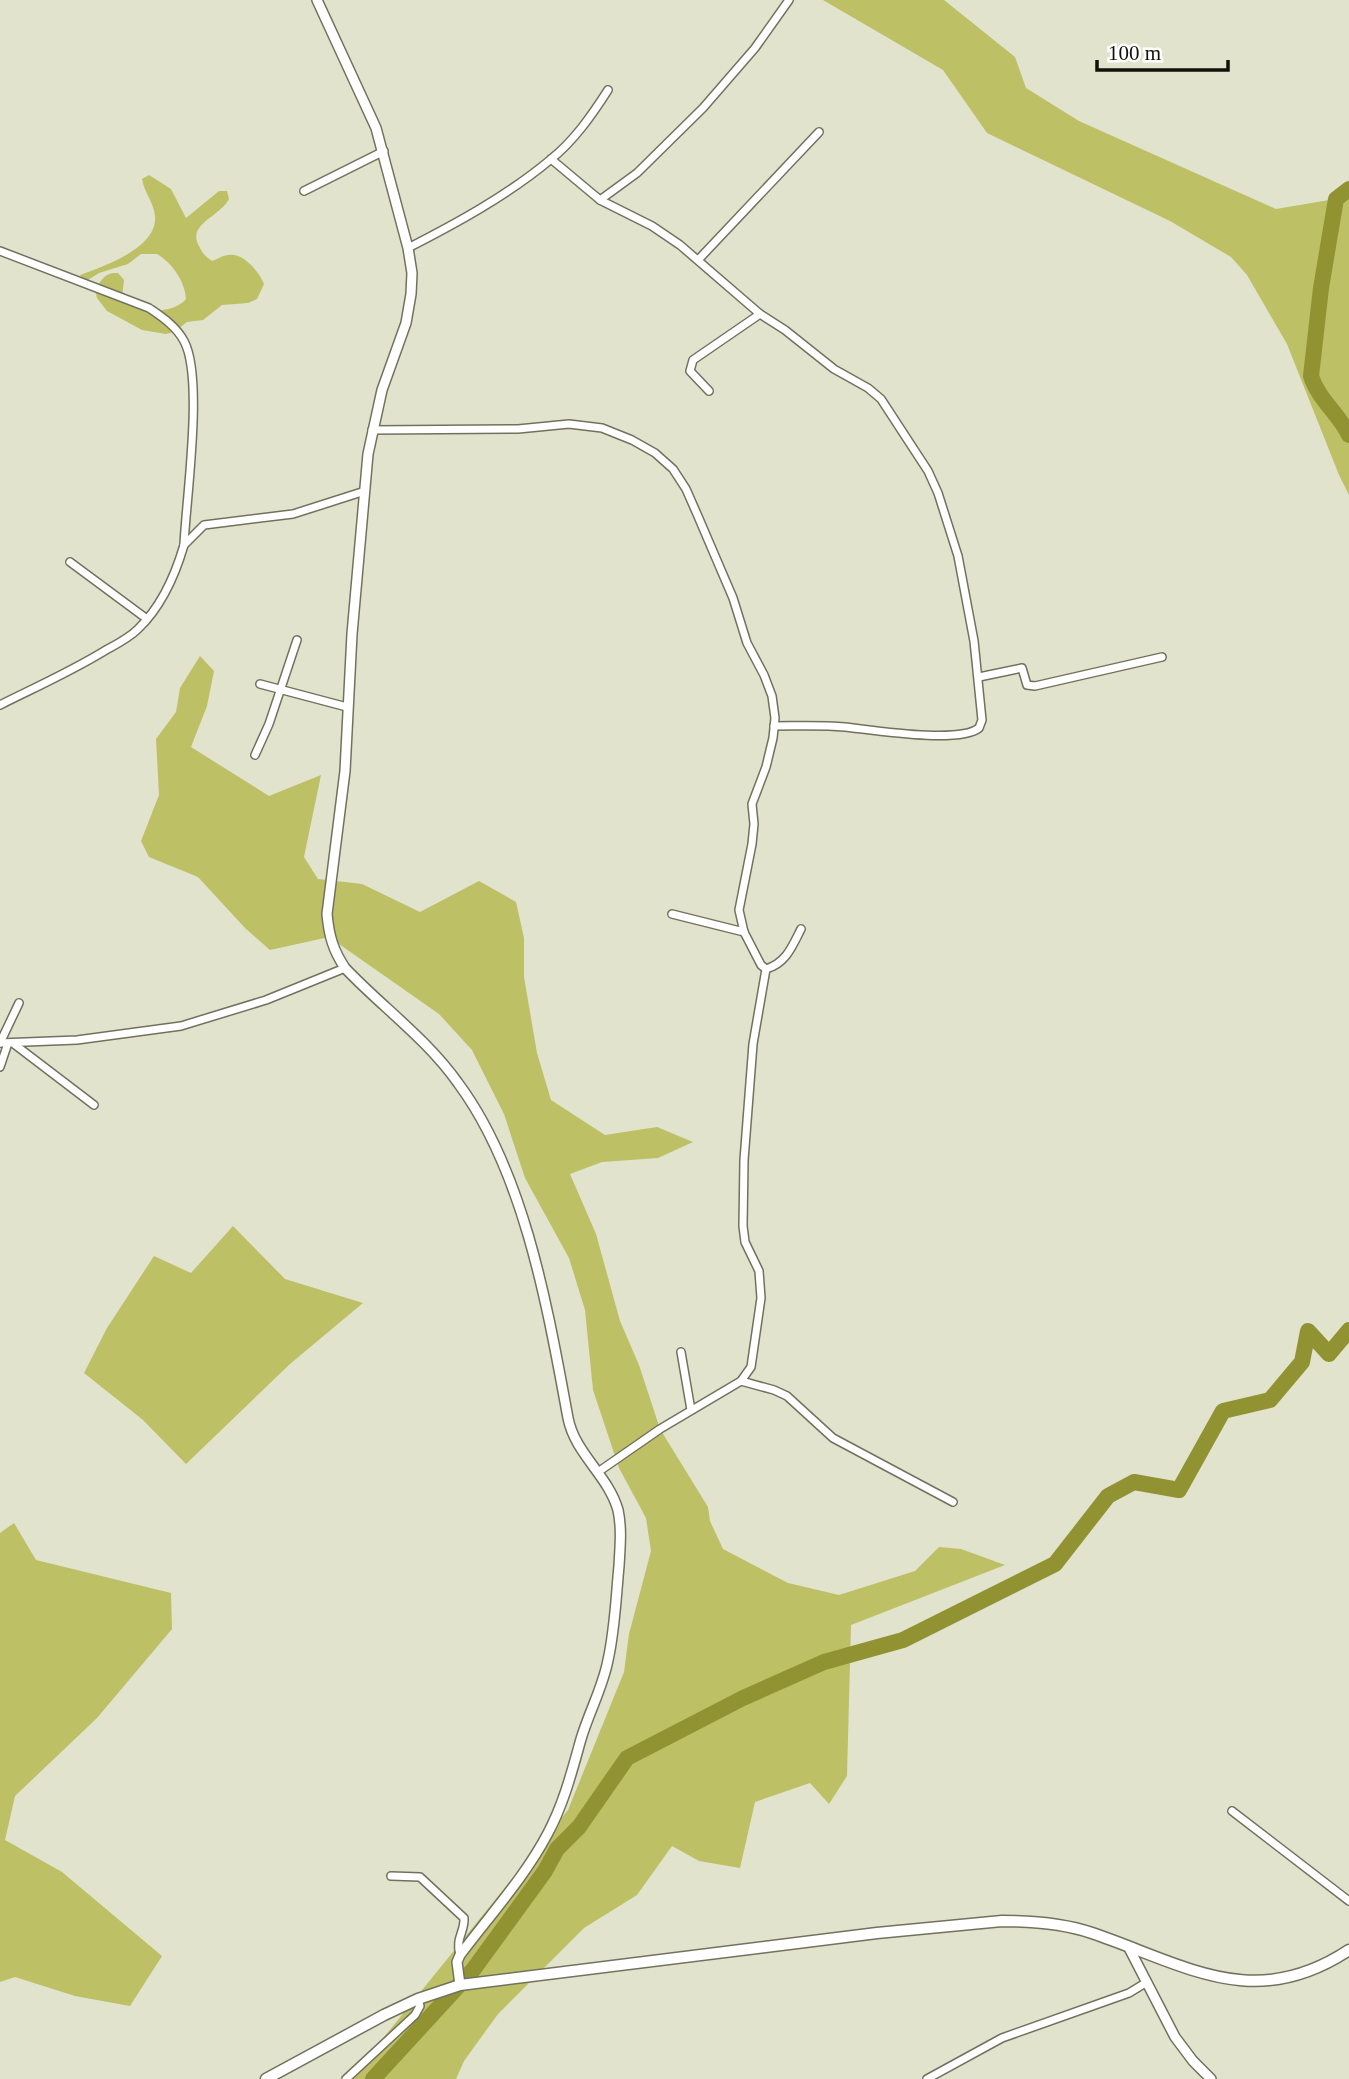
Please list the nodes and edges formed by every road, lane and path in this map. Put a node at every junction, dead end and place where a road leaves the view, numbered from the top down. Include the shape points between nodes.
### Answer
1 (317, 0) edge
2 (789, 0) edge
3 (608, 90) dead end
4 (819, 132) dead end
5 (384, 151) junction
6 (551, 159) junction
7 (304, 191) dead end
8 (600, 200) junction
9 (408, 248) junction
10 (0, 251) edge
11 (699, 259) junction
12 (760, 314) junction
13 (709, 391) dead end
14 (372, 430) junction
15 (365, 491) junction
16 (184, 545) junction
17 (70, 562) dead end
18 (146, 619) junction
19 (297, 640) dead end
20 (1162, 657) dead end
21 (979, 677) junction
22 (260, 684) dead end
23 (281, 690) junction
24 (0, 705) edge
25 (347, 706) junction
26 (774, 726) junction
27 (255, 755) dead end
28 (672, 914) dead end
29 (802, 929) dead end
30 (744, 932) junction
31 (345, 968) junction
32 (766, 969) junction
33 (19, 1003) dead end
34 (5, 1043) edge
35 (0, 1067) edge
36 (94, 1105) dead end
37 (681, 1352) dead end
38 (741, 1381) junction
39 (691, 1410) junction
40 (598, 1472) junction
41 (953, 1502) dead end
42 (1232, 1811) dead end
43 (391, 1876) dead end
44 (1349, 1901) edge
45 (1129, 1948) junction
46 (1349, 1950) edge
47 (460, 1955) junction
48 (1147, 1982) junction
49 (460, 1984) junction
50 (418, 1999) junction
51 (267, 2079) edge
52 (345, 2079) edge
53 (927, 2079) edge
54 (1211, 2079) edge

1 - 5 street
2 - 8 street via 703,108 637,173
3 - 6 street via 584,126
4 - 11 street
5 - 7 street
5 - 9 street
6 - 8 street
6 - 9 street via 483,206
8 - 11 street via 652,226
9 - 14 street via 412,273 409,310
10 - 16 street via 149,308 186,344 192,407
11 - 12 street
12 - 13 street via 693,360 691,371
12 - 21 street via 876,394 928,471 958,556
14 - 15 street
14 - 26 street via 569,424 602,428 654,453 673,469 697,514 772,696
15 - 16 street via 293,514 204,525
15 - 25 street
16 - 18 street via 164,597
17 - 18 street
18 - 24 street via 126,638 87,662
19 - 23 street
20 - 21 street via 1035,687 1027,685 1022,668
21 - 26 street via 982,720 974,732 963,735
22 - 23 street
23 - 25 street
23 - 27 street
25 - 31 street via 345,771 327,914 334,952
26 - 30 street via 752,804 752,844 739,910
28 - 30 street
29 - 32 street via 788,956
30 - 32 street
31 - 34 street via 266,1000 181,1026 77,1040
31 - 40 street via 438,1058 479,1113 510,1181 536,1268 574,1440
32 - 38 street via 753,1044 744,1191 745,1242 759,1271 761,1298 753,1361
33 - 34 street
34 - 35 street
34 - 36 street
37 - 39 street
38 - 39 street
38 - 41 street via 787,1396 833,1438
39 - 40 street
40 - 47 street via 617,1509 621,1532 608,1661 570,1782 547,1836
42 - 44 street
43 - 47 street via 420,1877 464,1917 457,1942
45 - 46 main road via 1213,1977 1254,1981 1299,1975
45 - 48 street
45 - 49 main road via 1066,1926 1002,1920
47 - 49 street
48 - 53 street via 1129,1993 1002,2038
48 - 54 street via 1175,2037
49 - 50 main road
50 - 51 main road
50 - 52 street via 415,2015

